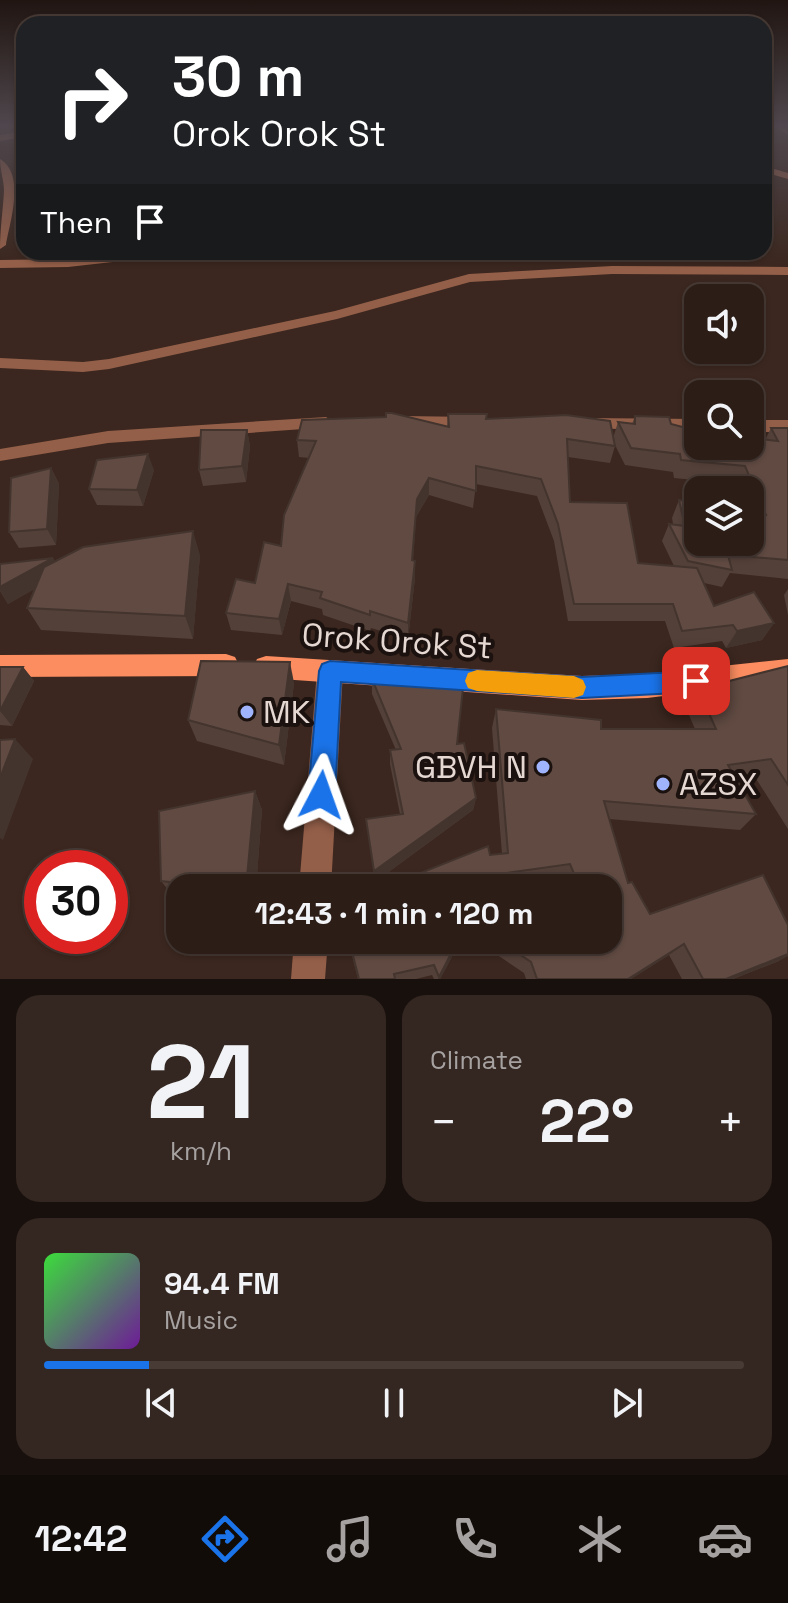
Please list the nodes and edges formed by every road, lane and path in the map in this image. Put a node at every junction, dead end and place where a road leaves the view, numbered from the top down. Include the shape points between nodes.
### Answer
1 (4, 172) edge
2 (0, 245) edge
3 (95, 260) edge
4 (608, 260) edge
5 (0, 264) edge
6 (612, 270) junction
7 (788, 271) edge
8 (0, 363) edge
9 (390, 421) edge
10 (344, 422) edge
11 (494, 423) edge
12 (568, 424) edge
13 (684, 425) edge
14 (764, 426) edge
15 (788, 426) edge
16 (0, 455) edge
17 (0, 666) edge
18 (788, 670) edge
19 (330, 671) junction
20 (316, 874) edge
21 (310, 954) edge
22 (308, 979) edge

1 - 2 street via 10,188
3 - 5 street
4 - 6 street
6 - 7 street
6 - 8 street via 455,280 337,315 109,364
9 - 11 street
10 - 16 street via 108,437
12 - 13 street
14 - 15 street
17 - 19 main road, Orok Orok St via 237,665
18 - 19 main road, Orok Orok St via 582,688
19 - 20 street
21 - 22 street

